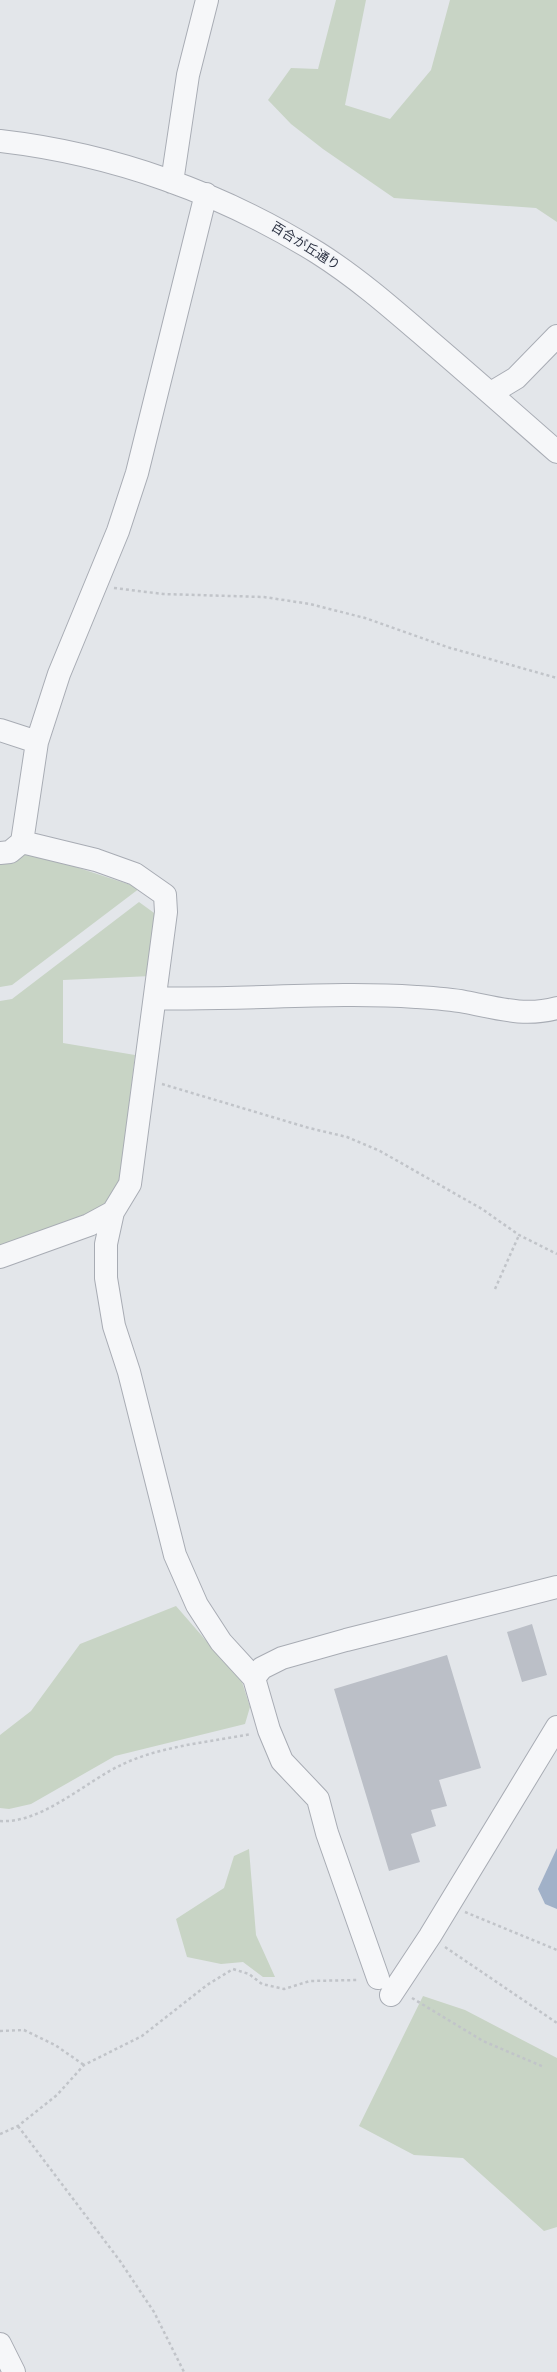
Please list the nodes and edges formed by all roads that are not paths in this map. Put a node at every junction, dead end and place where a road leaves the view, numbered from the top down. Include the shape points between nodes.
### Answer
1 (207, 0) edge
2 (0, 141) edge
3 (172, 182) junction
4 (206, 194) junction
5 (557, 336) edge
6 (491, 393) junction
7 (557, 452) edge
8 (0, 730) edge
9 (37, 742) junction
10 (22, 842) junction
11 (0, 853) edge
12 (155, 998) junction
13 (557, 1008) edge
14 (113, 1212) junction
15 (0, 1257) edge
16 (557, 1587) edge
17 (254, 1678) junction
18 (557, 1727) edge
19 (0, 2344) edge
20 (14, 2372) edge

1 - 3 street via 188,74
2 - 3 street, 百合が丘通り via 93,157
3 - 4 street, 百合が丘通り
4 - 6 street, 百合が丘通り via 283,232 347,274 382,299
4 - 9 street via 137,473 118,531 59,674
5 - 6 street via 516,378
6 - 7 street, 百合が丘通り
8 - 9 street
9 - 10 street
10 - 11 street via 10,852
10 - 12 street via 96,860 135,874 165,896 166,912
12 - 13 street via 353,995 463,1002 511,1012 534,1013
12 - 14 street via 130,1184
14 - 15 street via 89,1225
14 - 17 street via 106,1244 106,1278 114,1326 129,1372 175,1555 201,1611 221,1642
16 - 17 street via 282,1658 262,1668
17 - 18 street via 269,1730 282,1761 318,1799 327,1833 388,1987 430,1936
19 - 20 street

